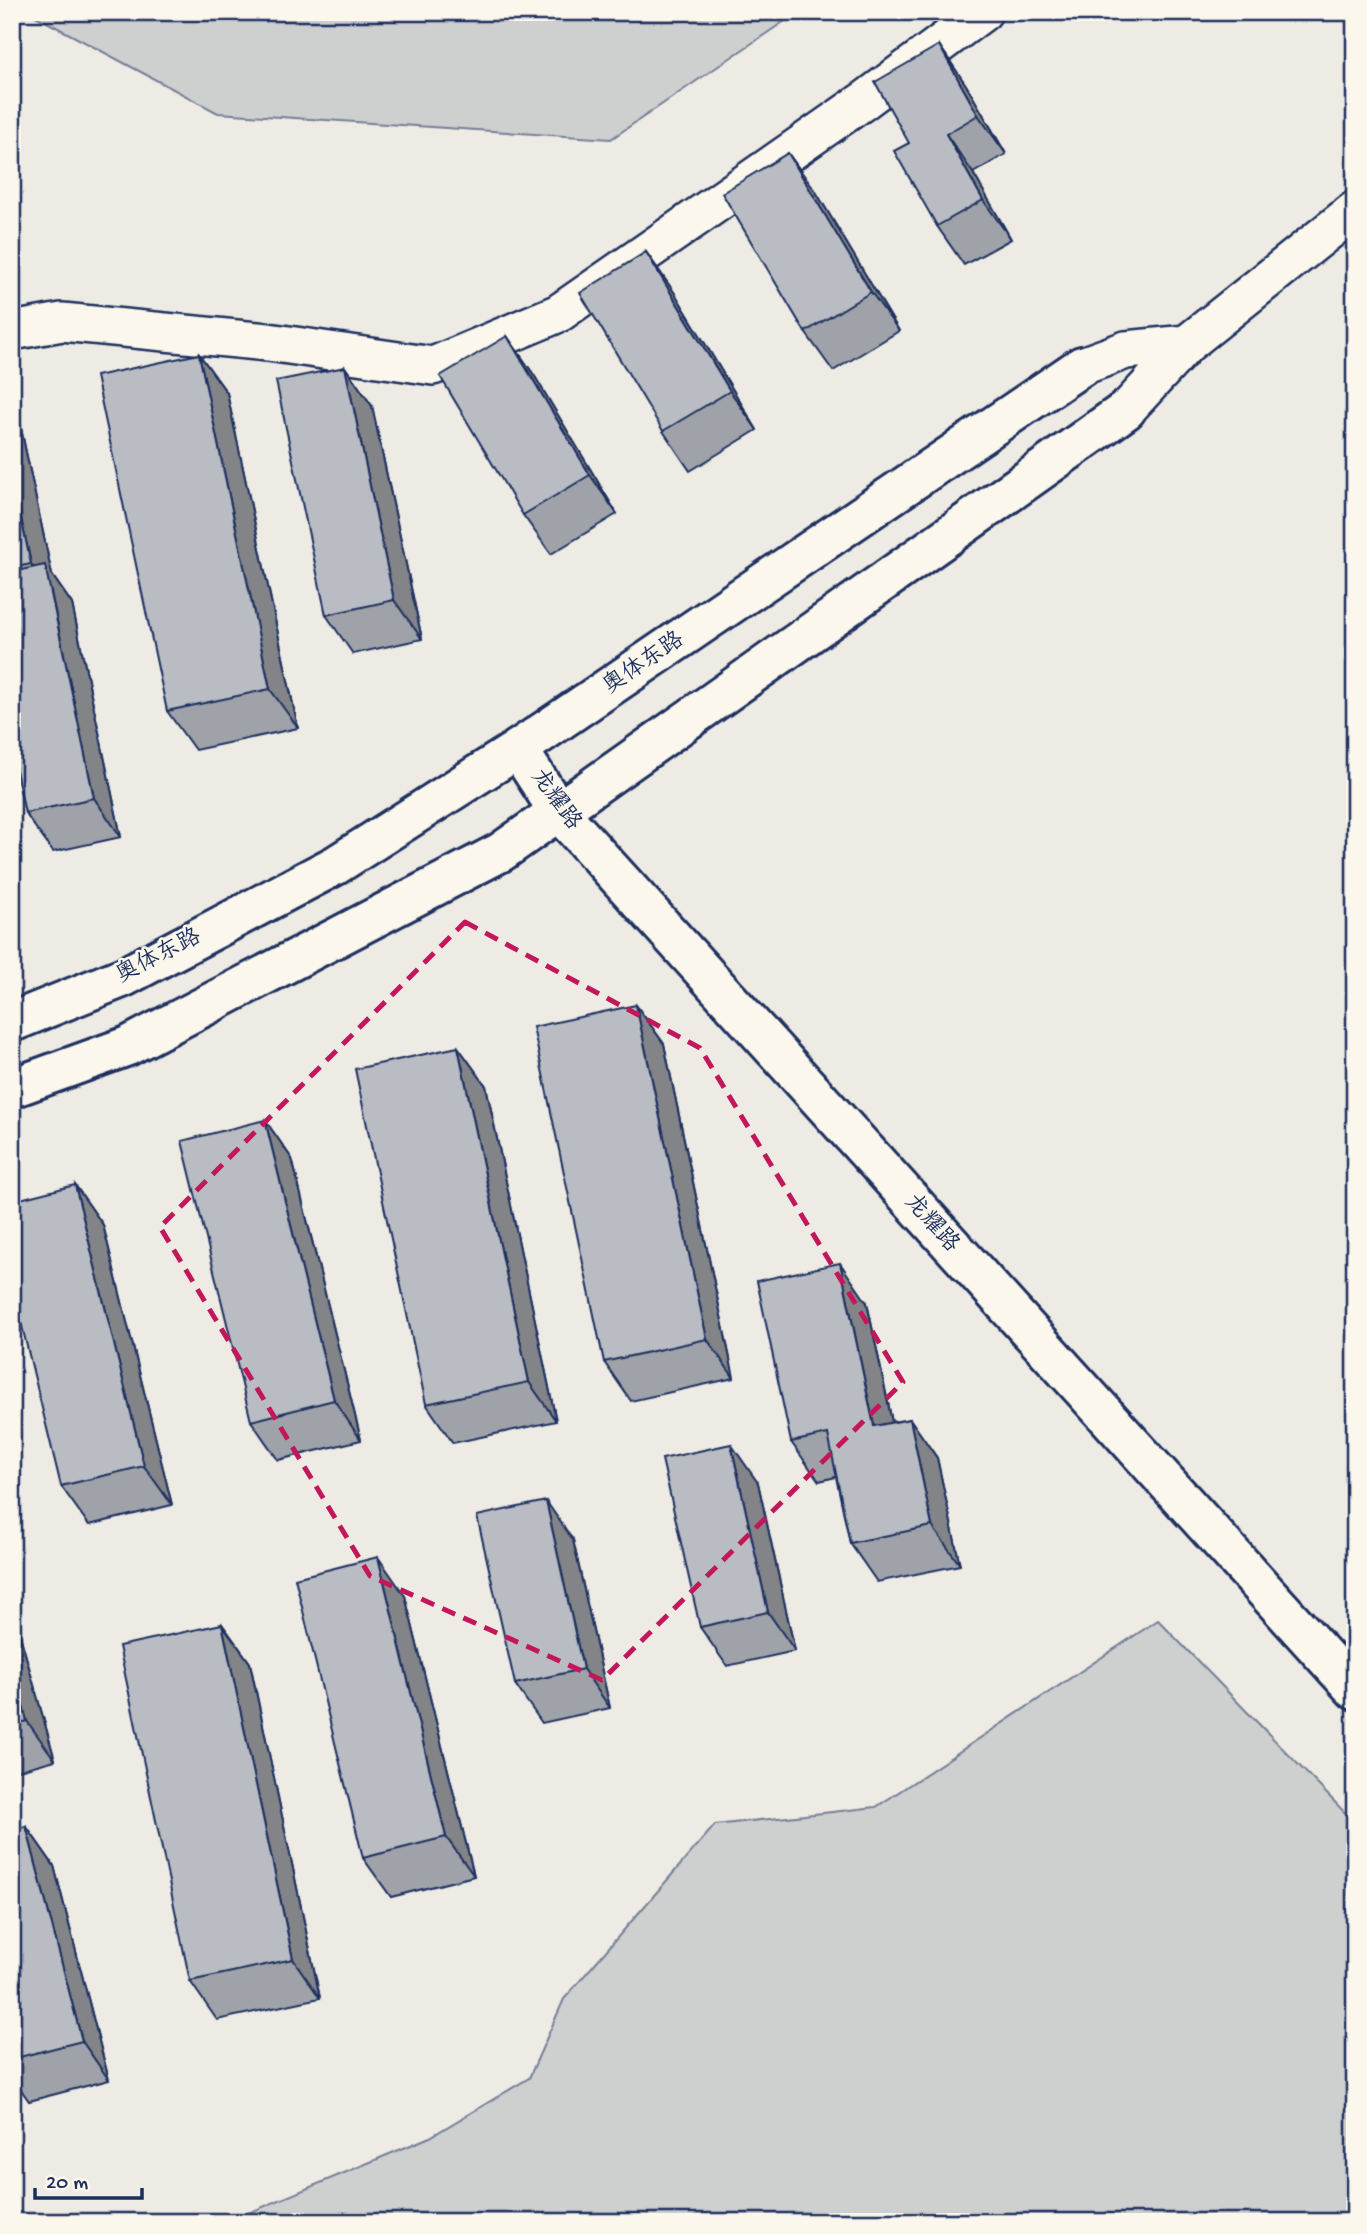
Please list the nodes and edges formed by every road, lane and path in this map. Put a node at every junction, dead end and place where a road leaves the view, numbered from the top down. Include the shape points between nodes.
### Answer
1 (984, 12) edge
2 (1355, 210) edge
3 (12, 331) edge
4 (1187, 344) junction
5 (1082, 366) joint
6 (1126, 410) joint
7 (518, 749) junction
8 (558, 811) junction
9 (12, 1022) edge
10 (12, 1088) edge
11 (1355, 1690) edge

1 - 3 street via 559,313 433,366 268,342 62,322
2 - 4 street
4 - 5 street, 奥体东路 via 1126,350
4 - 6 street
5 - 7 main road, 奥体东路
6 - 8 main road
7 - 8 main road, 龙耀路
7 - 9 main road, 奥体东路 via 336,865 124,977
8 - 10 main road via 501,852 128,1046
8 - 11 main road, 龙耀路

